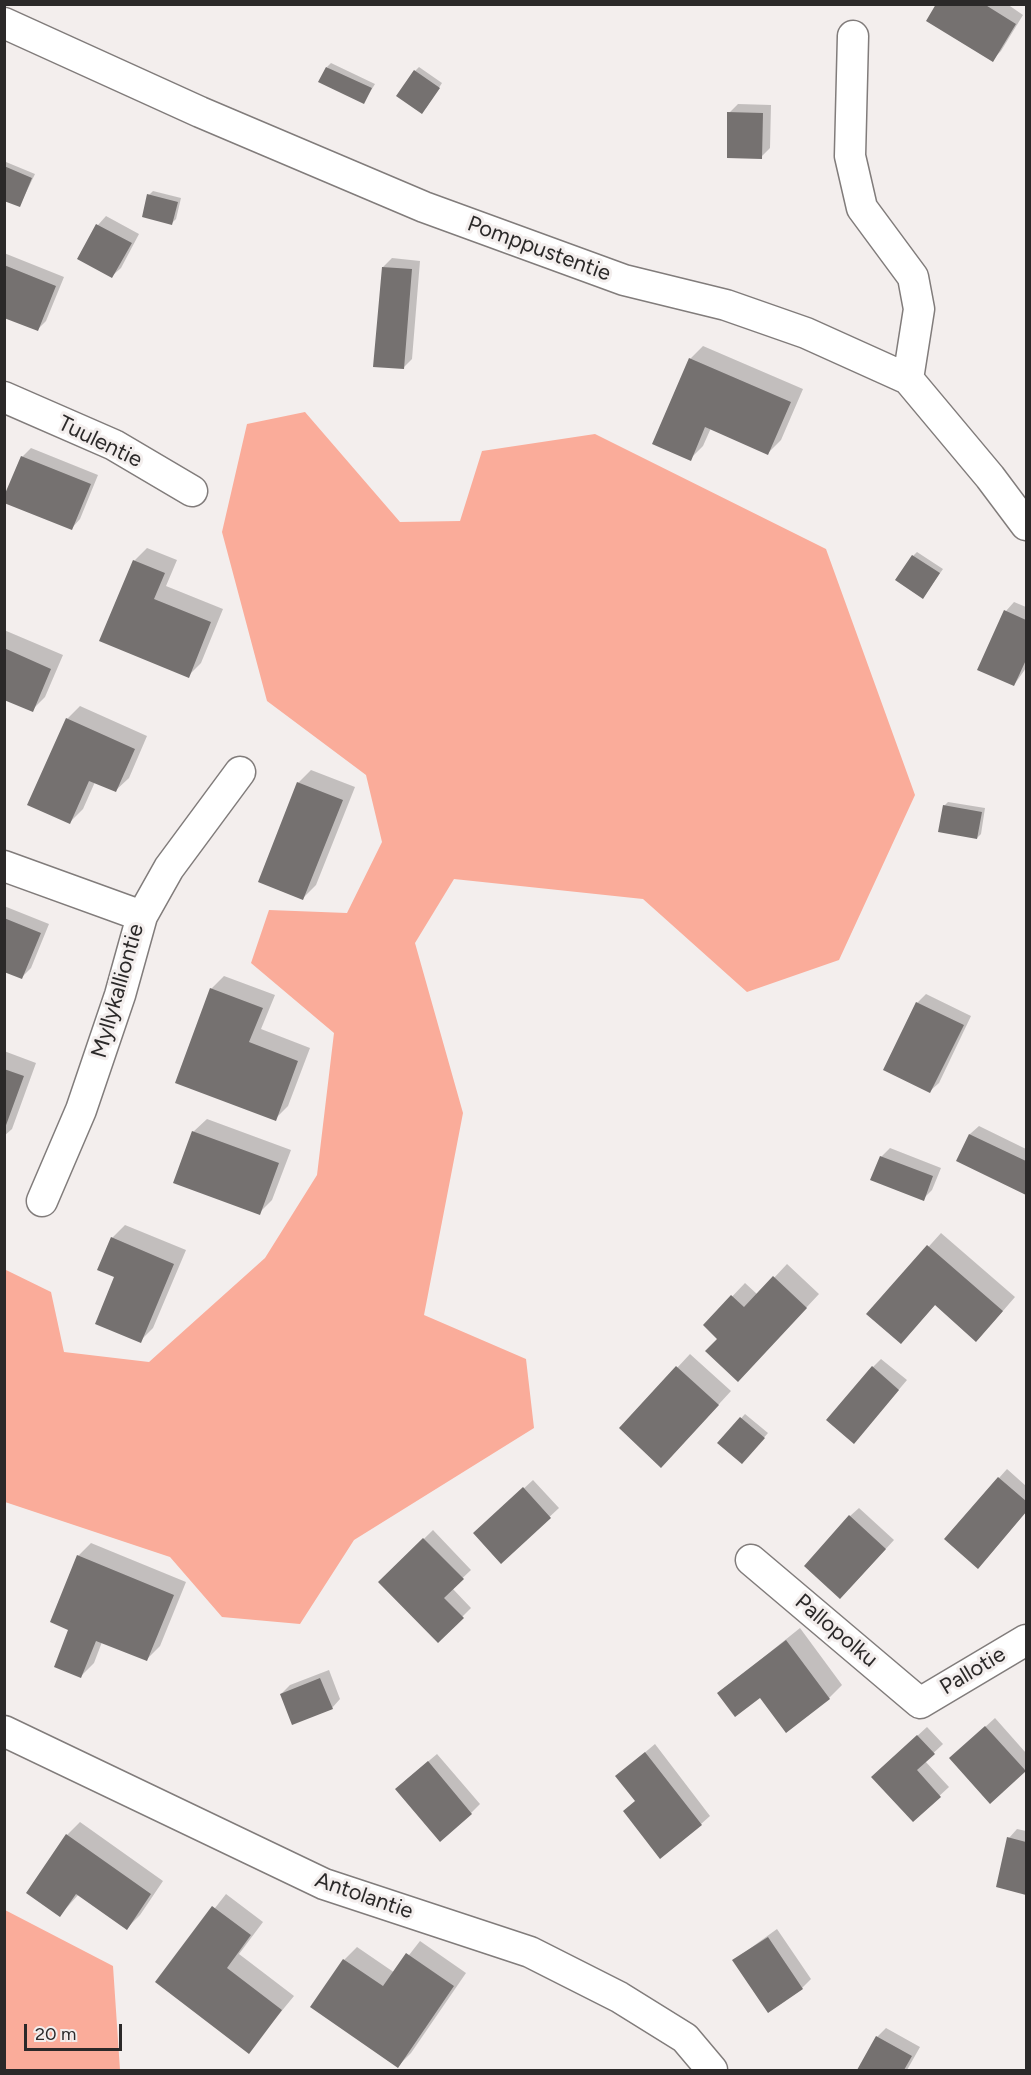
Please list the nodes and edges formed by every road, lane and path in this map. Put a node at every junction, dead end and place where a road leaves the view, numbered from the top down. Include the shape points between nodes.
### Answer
1 (4, 23) edge
2 (853, 36) dead end
3 (908, 380) junction
4 (4, 398) edge
5 (192, 490) dead end
6 (1026, 525) edge
7 (240, 772) dead end
8 (4, 866) edge
9 (142, 916) junction
10 (42, 1201) dead end
11 (750, 1560) dead end
12 (1026, 1640) edge
13 (920, 1703) joint
14 (4, 1731) edge
15 (712, 2070) edge

1 - 3 street, Pomppustentie via 424,207 624,280 726,305 806,333
2 - 3 street via 850,156 862,208 913,277 919,309
3 - 6 street, Pomppustentie
4 - 5 street, Tuulentie via 114,446
7 - 9 street via 169,868
8 - 9 street, Myllykalliontie
9 - 10 street, Myllykalliontie via 81,1110
11 - 13 street, Pallopolku
12 - 13 street, Pallotie
14 - 15 street, Antolantie via 324,1884 530,1952 619,1997 685,2038

